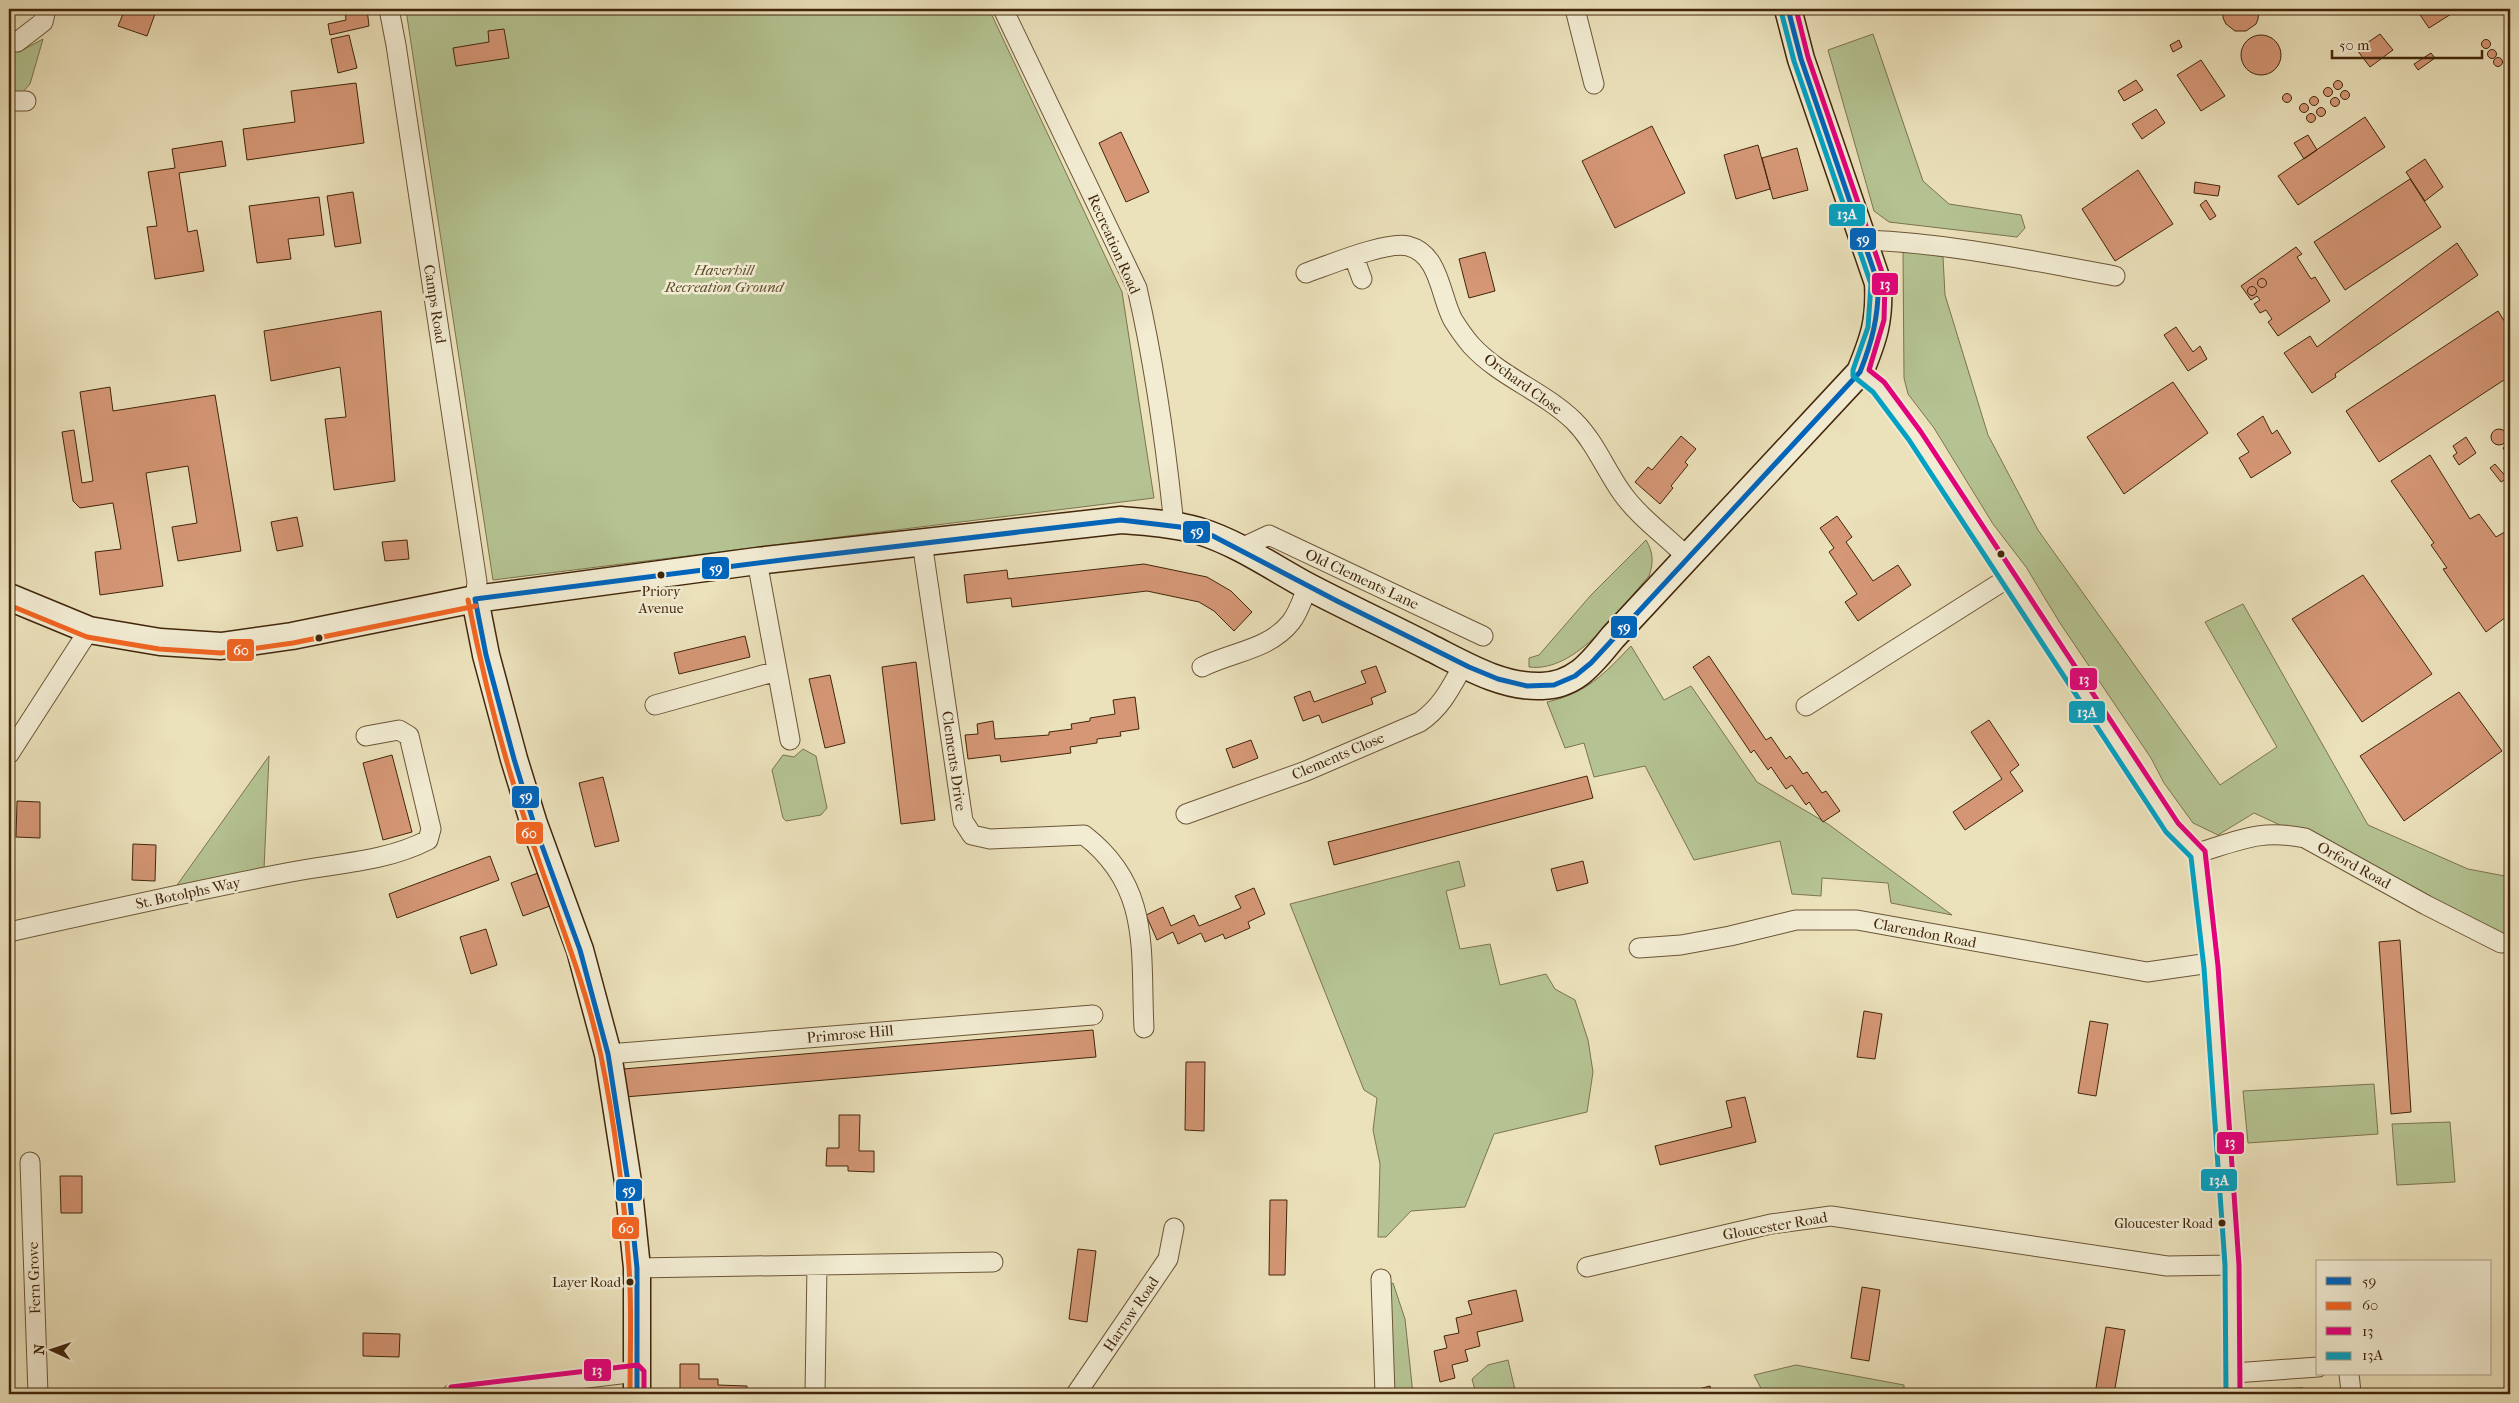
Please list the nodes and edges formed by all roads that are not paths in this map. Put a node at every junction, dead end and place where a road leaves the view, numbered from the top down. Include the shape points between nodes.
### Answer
1 (46, 9) edge
2 (389, 9) edge
3 (1003, 9) edge
4 (1575, 9) edge
5 (1788, 9) edge
6 (9, 40) edge
7 (1594, 84) dead end
8 (1865, 240) junction
9 (1354, 257) junction
10 (1306, 273) dead end
11 (2115, 276) dead end
12 (1362, 279) dead end
13 (1860, 372) junction
14 (1174, 526) junction
15 (922, 542) junction
16 (1241, 548) junction
17 (1687, 557) junction
18 (757, 561) junction
19 (2008, 578) junction
20 (1308, 586) junction
21 (9, 598) edge
22 (475, 599) junction
23 (89, 630) junction
24 (1483, 636) dead end
25 (1464, 664) junction
26 (1202, 667) dead end
27 (777, 671) junction
28 (655, 705) dead end
29 (1806, 706) dead end
30 (366, 736) dead end
31 (790, 740) dead end
32 (9, 754) edge
33 (1186, 814) dead end
34 (2198, 853) junction
35 (9, 932) edge
36 (2501, 943) dead end
37 (1639, 948) dead end
38 (2210, 963) junction
39 (1093, 1015) dead end
40 (1144, 1028) dead end
41 (608, 1054) junction
42 (30, 1162) dead end
43 (1174, 1228) dead end
44 (992, 1262) dead end
45 (2232, 1265) junction
46 (817, 1266) junction
47 (637, 1268) junction
48 (1587, 1268) dead end
49 (1382, 1278) dead end
50 (2316, 1367) edge
51 (2234, 1373) junction
52 (637, 1383) edge
53 (38, 1394) edge
54 (452, 1394) edge
55 (815, 1394) edge
56 (1076, 1394) edge
57 (1385, 1394) edge
58 (2234, 1394) edge

1 - 6 street via 43,22 17,42
2 - 22 street, Camps Road via 477,582
3 - 14 street, Recreation Road via 1137,288 1166,453
4 - 7 street
5 - 8 street via 1841,179
8 - 11 street via 1949,248
8 - 13 street via 1878,283 1880,312 1872,344
9 - 10 street, Orchard Close
9 - 12 street
9 - 17 street, Orchard Close via 1392,246 1408,246 1421,252 1433,266 1453,320 1471,345 1574,421 1592,441 1623,494
13 - 17 street
13 - 19 street via 1878,387 1915,436
14 - 15 street via 1121,520
14 - 16 street via 1200,531
15 - 18 street
15 - 40 street, Clements Drive via 963,821 972,835 990,839 1084,835 1100,847 1118,870 1138,912
16 - 20 street
16 - 24 street, Old Clements Lane via 1269,535
17 - 25 street via 1585,671 1543,686 1512,684
18 - 22 street
18 - 27 street
19 - 29 street
19 - 34 street via 2172,828
20 - 25 street
20 - 26 street via 1292,621 1278,635 1251,650
21 - 23 street
22 - 23 street via 292,636 221,646 160,642
22 - 41 street via 486,655 514,759 580,950
23 - 32 street
25 - 33 street, Clements Close via 1442,703 1420,722 1306,771
27 - 28 street
27 - 31 street
30 - 35 street, St. Botolphs Way via 399,730 409,736 431,829 428,840 405,851 368,860 293,871
34 - 36 street, Orford Road via 2260,834 2306,838
34 - 38 street
37 - 38 street, Clarendon Road via 1681,945 1796,920 1858,920 2147,972
38 - 45 street
39 - 41 street, Primrose Hill
41 - 47 street via 628,1182
42 - 53 street, Fern Grove
43 - 56 street, Harrow Road via 1168,1259
44 - 46 street
45 - 48 street, Gloucester Road via 2167,1266 1831,1216 1771,1224
45 - 51 street
46 - 47 street
46 - 55 street
47 - 52 street
49 - 57 street
50 - 51 street
51 - 58 street
52 - 54 street

